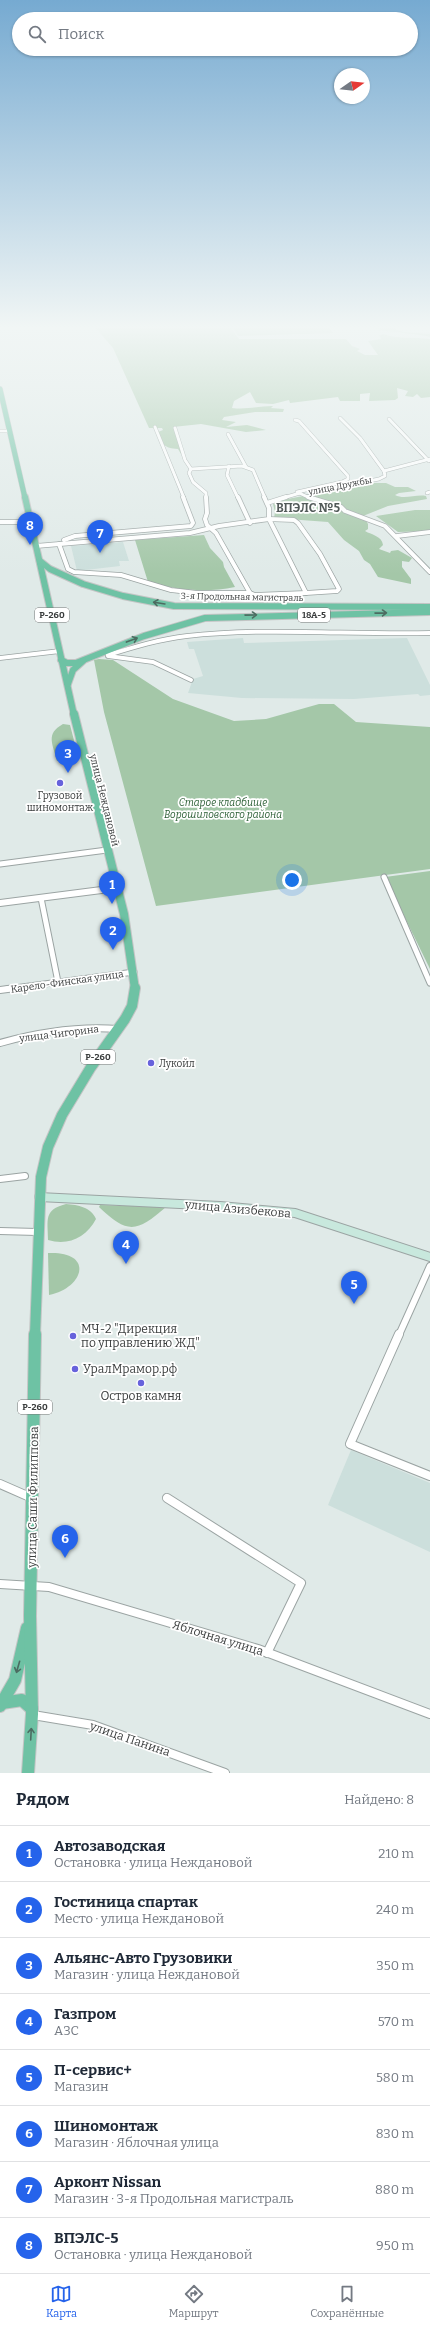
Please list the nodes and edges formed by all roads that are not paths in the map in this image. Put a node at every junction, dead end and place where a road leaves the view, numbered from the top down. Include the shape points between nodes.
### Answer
1 (5, 409) edge
2 (340, 418) dead end
3 (389, 419) dead end
4 (296, 420) dead end
5 (155, 427) dead end
6 (175, 428) dead end
7 (0, 431) edge
8 (10, 431) junction
9 (228, 434) dead end
10 (429, 460) edge
11 (229, 466) junction
12 (246, 466) junction
13 (190, 469) junction
14 (384, 471) junction
15 (297, 492) junction
16 (267, 503) junction
17 (269, 519) junction
18 (0, 522) edge
19 (30, 522) junction
20 (250, 523) junction
21 (212, 528) junction
22 (430, 532) edge
23 (397, 536) junction
24 (64, 540) dead end
25 (59, 544) junction
26 (36, 546) junction
27 (40, 560) junction
28 (430, 572) edge
29 (65, 578) junction
30 (44, 579) junction
31 (250, 593) junction
32 (306, 593) junction
33 (197, 607) junction
34 (228, 607) junction
35 (430, 607) edge
36 (430, 612) edge
37 (229, 615) junction
38 (198, 619) junction
39 (430, 633) edge
40 (60, 651) junction
41 (105, 654) junction
42 (0, 658) edge
43 (62, 660) junction
44 (84, 660) junction
45 (191, 680) dead end
46 (68, 684) junction
47 (107, 850) junction
48 (0, 864) edge
49 (384, 877) dead end
50 (117, 888) junction
51 (41, 898) junction
52 (0, 903) edge
53 (134, 972) junction
54 (58, 982) junction
55 (430, 983) edge
56 (0, 990) edge
57 (118, 1029) junction
58 (0, 1043) edge
59 (25, 1176) dead end
60 (0, 1179) edge
61 (38, 1198) junction
62 (0, 1231) edge
63 (37, 1232) junction
64 (430, 1257) edge
65 (430, 1266) edge
66 (430, 1476) edge
67 (0, 1484) edge
68 (32, 1498) junction
69 (167, 1498) dead end
70 (0, 1584) edge
71 (31, 1587) junction
72 (30, 1616) junction
73 (267, 1653) junction
74 (1, 1704) edge
75 (32, 1712) junction
76 (430, 1714) edge
77 (28, 1773) edge
78 (225, 1773) edge

1 - 8 highway, улица Неждановой / Р-260
2 - 14 street via 360,438
3 - 10 street
4 - 15 street via 348,476 348,479 335,484
5 - 24 street via 191,516 191,526 75,536
6 - 13 street
7 - 8 street
8 - 19 highway, улица Неждановой / Р-260
9 - 12 street
10 - 14 street, улица Дружбы via 393,466
11 - 12 street
11 - 13 street
11 - 20 street via 227,475
12 - 16 street via 253,470
13 - 21 street via 189,474 193,482 206,493 205,519 207,525
14 - 15 street, улица Дружбы via 385,476 379,478 316,492
15 - 16 street, улица Дружбы
15 - 23 street via 372,520
16 - 17 street
17 - 20 street
17 - 32 street
17 - 32 street via 294,520 298,523 320,554 339,590
18 - 19 street
19 - 26 highway, улица Неждановой / Р-260
20 - 21 street
21 - 25 street via 190,533
21 - 31 street
22 - 23 street
23 - 28 street
25 - 26 street
25 - 31 street via 68,569 74,572 121,575 171,590 197,593
26 - 27 highway, улица Неждановой / Р-260
27 - 29 highway, 3-я Продольная магистраль / 18А-5 via 49,570
27 - 30 highway, улица Неждановой / Р-260
29 - 30 highway
33 -> 29 highway, 3-я Продольная магистраль / 18А-5 via 154,603
30 - 40 highway, улица Неждановой / Р-260
31 - 32 street
33 - 34 highway, 3-я Продольная магистраль / 18А-5
33 - 38 highway via 205,612 204,616
34 - 35 highway, 3-я Продольная магистраль / 18А-5
34 - 37 highway via 211,610 208,613
37 -> 36 highway, 3-я Продольная магистраль / 18А-5
37 - 38 highway, 3-я Продольная магистраль / 18А-5
41 -> 38 highway, 3-я Продольная магистраль / 18А-5
39 - 41 street via 209,633 169,638
40 - 42 street
40 - 43 highway, улица Неждановой / Р-260
41 - 44 highway, 3-я Продольная магистраль / 18А-5
41 - 45 street via 121,659 153,662
43 - 44 highway via 70,663
43 - 46 highway, улица Неждановой / Р-260
44 - 46 highway via 74,670
46 - 47 highway, улица Неждановой / Р-260
47 - 48 street
47 - 50 highway, улица Неждановой / Р-260
49 - 55 street
50 - 51 street
50 - 53 highway, улица Неждановой / Р-260
51 - 52 street
51 - 54 street
53 - 54 street, Карело-Финская улица
53 - 57 highway, улица Неждановой / Р-260 via 135,990 132,1006
54 - 56 street, Карело-Финская улица
57 - 58 street, улица Чигорина via 95,1026 24,1036
57 - 61 highway, улица Неждановой / Р-260 via 62,1115 48,1147
59 - 60 street
61 - 63 highway, улица Саши Филиппова / Р-260
61 - 64 main road, улица Азизбекова via 220,1206 294,1213
62 - 63 street
63 - 68 highway, улица Саши Филиппова / Р-260
65 - 66 street via 350,1444
67 - 68 street
68 - 71 highway, улица Саши Филиппова / Р-260
69 - 73 street via 300,1583
70 - 71 street, Яблочная улица
71 - 72 highway, улица Саши Филиппова / Р-260
71 - 73 street, Яблочная улица via 49,1587
72 -> 74 highway, Р-260 via 15,1680
72 - 75 highway, улица Саши Филиппова / Р-260
73 - 76 street, Яблочная улица
74 - 75 highway via 22,1700
77 -> 75 highway, улица Саши Филиппова / Р-260
75 - 78 street, улица Панина via 92,1725

